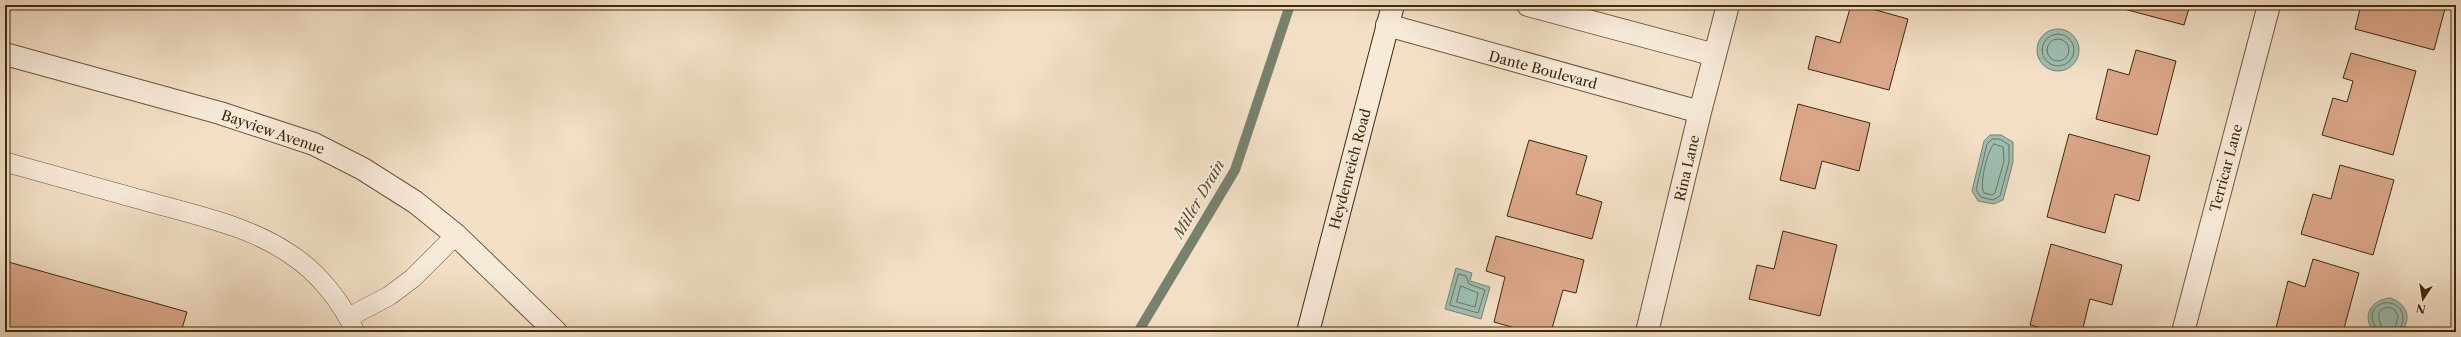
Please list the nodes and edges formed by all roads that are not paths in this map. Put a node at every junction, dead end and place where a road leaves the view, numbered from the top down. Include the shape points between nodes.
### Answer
1 (1528, 5) edge
2 (1728, 5) edge
3 (2269, 5) edge
4 (1390, 15) edge
5 (5, 54) edge
6 (1715, 55) junction
7 (1700, 112) junction
8 (5, 162) edge
9 (456, 235) junction
10 (352, 324) edge
11 (556, 332) edge
12 (1308, 332) edge
13 (1647, 332) edge
14 (2183, 332) edge

1 - 6 street
2 - 6 street, Rina Lane
3 - 14 street, Terricar Lane
4 - 7 street, Dante Boulevard
4 - 12 street, Heydenreich Road
5 - 9 street, Bayview Avenue via 220,114 314,144 363,169 415,202
6 - 7 street, Rina Lane
7 - 13 street, Rina Lane
8 - 10 lane via 190,214 260,237 291,254 314,273
9 - 10 lane via 413,278
9 - 11 street, Bayview Avenue

